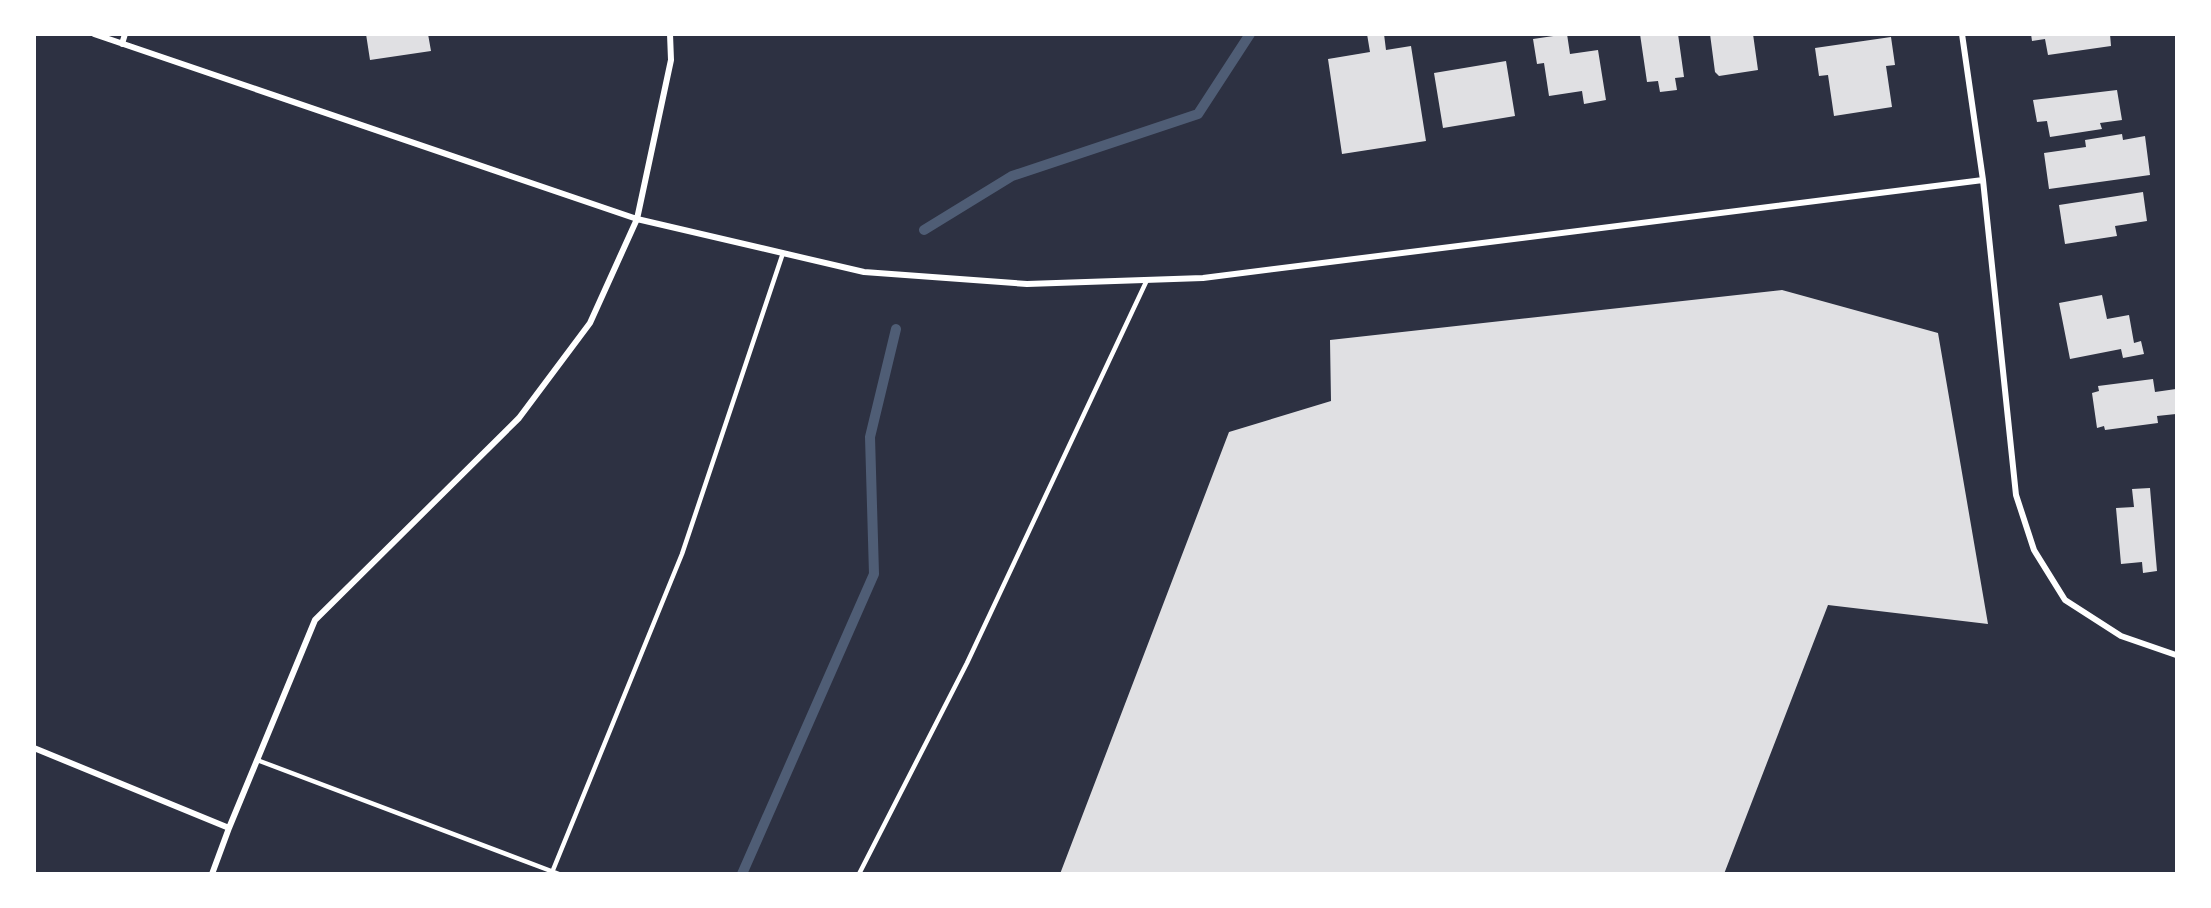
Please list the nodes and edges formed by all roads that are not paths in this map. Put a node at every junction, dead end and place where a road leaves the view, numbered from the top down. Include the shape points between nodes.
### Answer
1 (93, 34) edge
2 (125, 34) edge
3 (670, 34) edge
4 (1962, 34) edge
5 (122, 44) junction
6 (1983, 180) junction
7 (637, 219) junction
8 (783, 253) junction
9 (1147, 280) junction
10 (2176, 655) edge
11 (34, 748) edge
12 (257, 760) junction
13 (229, 828) junction
14 (553, 870) junction
15 (212, 873) edge
16 (559, 873) edge
17 (859, 873) edge

1 - 5 street
2 - 5 street
3 - 7 street via 671,60
4 - 6 street
5 - 7 street
6 - 9 street via 1215,277
6 - 10 street via 2016,495 2034,550 2065,600 2121,636
7 - 8 street
7 - 12 street via 590,323 519,418 315,620
8 - 9 street via 864,272 1027,284
8 - 14 lane via 682,554
9 - 17 lane via 967,663
11 - 13 street
12 - 13 street
12 - 14 lane
13 - 15 street
14 - 16 lane

